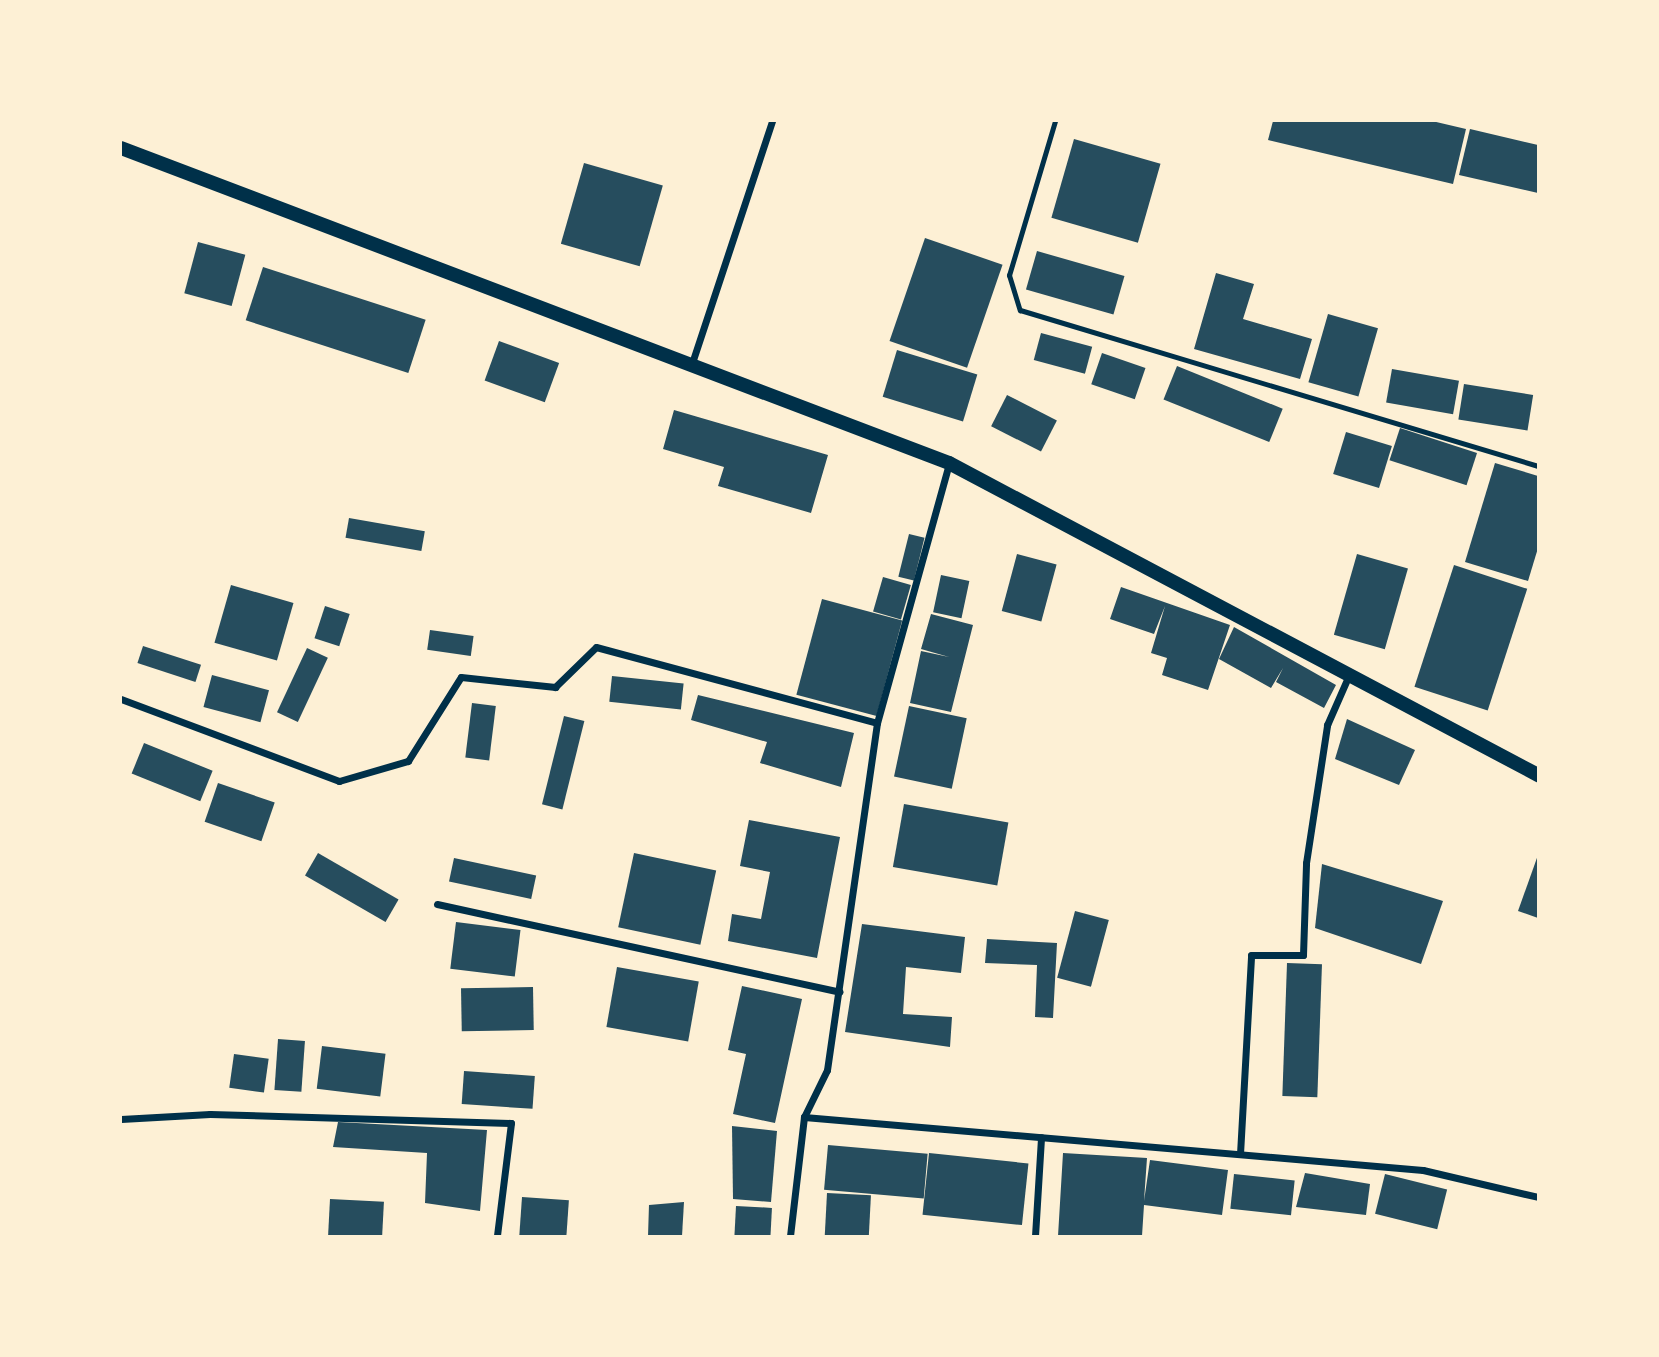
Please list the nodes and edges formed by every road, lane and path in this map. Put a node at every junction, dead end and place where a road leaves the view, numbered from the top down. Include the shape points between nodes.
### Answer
1 (772, 121) edge
2 (1055, 121) edge
3 (121, 148) edge
4 (693, 360) junction
5 (949, 463) junction
6 (1538, 466) edge
7 (1349, 675) junction
8 (121, 699) edge
9 (877, 723) junction
10 (1538, 775) edge
11 (437, 905) dead end
12 (839, 992) junction
13 (804, 1116) junction
14 (121, 1119) edge
15 (1041, 1138) junction
16 (1240, 1154) junction
17 (1538, 1197) edge
18 (497, 1236) edge
19 (790, 1236) edge
20 (1035, 1236) edge

1 - 4 street
2 - 6 lane via 1009,275 1020,310
3 - 4 main road
4 - 5 main road
5 - 7 main road
5 - 9 street
7 - 10 main road
7 - 16 street via 1327,725 1306,863 1303,955 1251,955
8 - 9 street via 340,781 408,761 461,677 555,687 596,647
9 - 12 street
11 - 12 street
12 - 13 street via 827,1070
13 - 15 street
13 - 19 street
14 - 18 street via 210,1114 511,1123
15 - 16 street
15 - 20 street
16 - 17 street via 1423,1170

